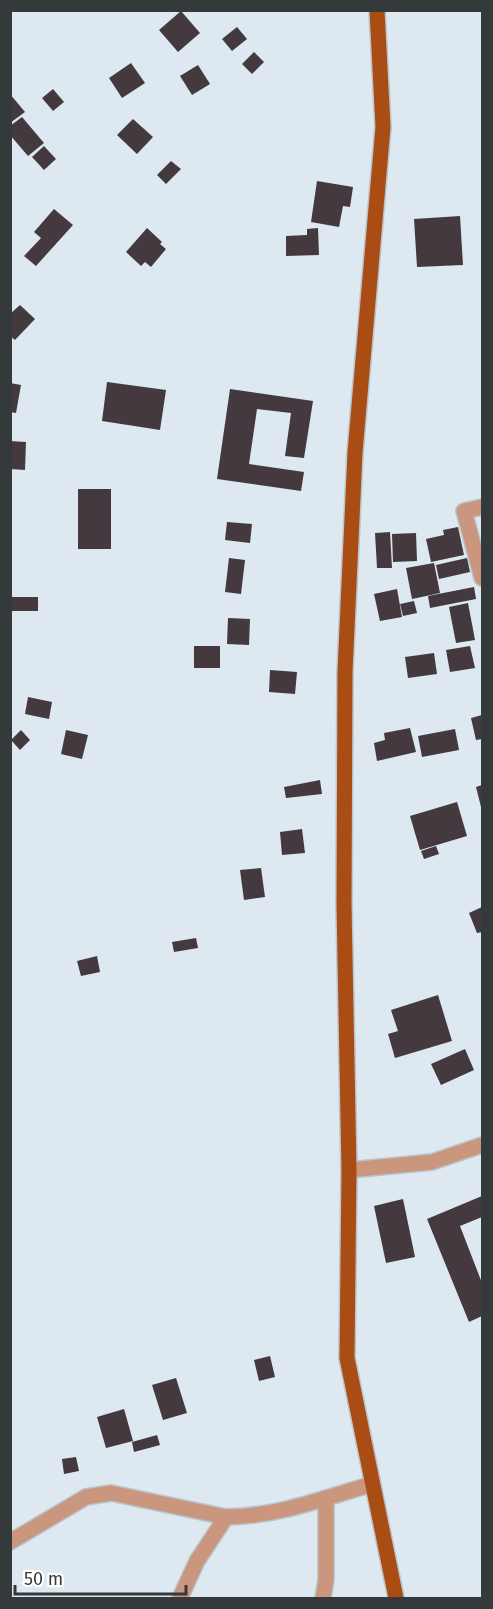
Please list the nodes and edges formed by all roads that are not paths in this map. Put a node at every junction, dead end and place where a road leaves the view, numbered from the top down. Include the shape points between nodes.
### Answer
1 (377, 10) edge
2 (483, 507) edge
3 (483, 578) edge
4 (483, 1145) edge
5 (349, 1170) junction
6 (372, 1484) junction
7 (326, 1498) junction
8 (226, 1517) junction
9 (10, 1542) edge
10 (180, 1599) edge
11 (322, 1599) edge
12 (396, 1599) edge

1 - 5 main road via 383,127 355,453 345,672
2 - 3 street via 464,511
4 - 5 street via 432,1162
5 - 6 main road via 347,1358
6 - 7 street
6 - 12 main road
7 - 8 street via 309,1505
7 - 11 street via 326,1580
8 - 9 street via 111,1493 98,1494 86,1497
8 - 10 street via 193,1568

